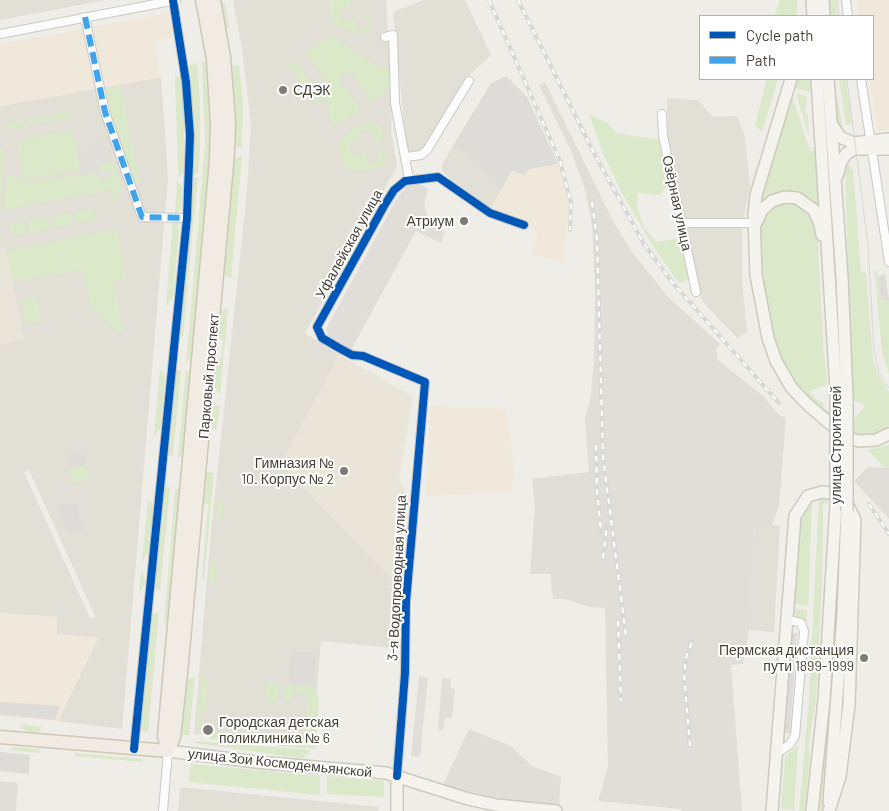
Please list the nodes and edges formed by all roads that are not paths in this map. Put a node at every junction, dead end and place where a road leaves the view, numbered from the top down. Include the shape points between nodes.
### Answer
1 (174, 0) edge
2 (202, 0) edge
3 (214, 0) edge
4 (846, 0) edge
5 (816, 1) edge
6 (809, 15) edge
7 (814, 15) edge
8 (823, 15) edge
9 (848, 15) edge
10 (85, 18) junction
11 (0, 34) edge
12 (386, 37) dead end
13 (791, 80) edge
14 (817, 80) edge
15 (828, 80) edge
16 (861, 80) edge
17 (469, 81) dead end
18 (662, 114) dead end
19 (831, 121) junction
20 (889, 139) edge
21 (873, 145) junction
22 (889, 148) edge
23 (406, 157) junction
24 (409, 179) junction
25 (835, 185) junction
26 (187, 218) junction
27 (681, 223) junction
28 (753, 223) junction
29 (524, 225) dead end
30 (753, 240) junction
31 (889, 262) edge
32 (696, 292) dead end
33 (836, 373) junction
34 (425, 382) joint
35 (889, 434) edge
36 (786, 619) junction
37 (0, 737) edge
38 (134, 749) junction
39 (168, 751) junction
40 (776, 754) junction
41 (397, 776) junction
42 (163, 811) edge
43 (397, 811) edge
44 (556, 811) edge
45 (772, 811) edge
46 (812, 811) edge
47 (829, 811) edge

1 - 10 street
1 - 26 street via 190,135
2 - 39 main road, Парковый проспект via 213,59 216,162 164,736
3 - 39 main road, Парковый проспект via 224,57 228,153 182,663 174,737
4 - 9 street
5 - 6 main road
5 - 7 main road
5 - 8 main road
10 - 11 street
10 - 26 street via 105,112 142,217
12 - 23 street via 393,35 395,103
13 - 28 main road via 756,195
14 - 33 main road, улица Строителей
15 - 19 main road, улица Строителей
16 - 21 street
17 - 23 street via 427,150 421,155
18 - 27 street, Озёрная улица via 663,136
19 - 21 main road via 836,134 844,140
19 - 25 main road, улица Строителей
20 - 21 main road
21 - 22 main road
21 - 25 main road via 856,148 846,154
21 - 31 street
23 - 24 street
24 - 29 street via 438,177 490,213
24 - 34 street, Уфалейская улица via 397,187 384,206 317,327 322,338 352,355 363,356
25 - 47 main road, улица Строителей, bridge via 847,397 847,511 844,615
26 - 38 street
27 - 28 street
27 - 32 street, Озёрная улица
28 - 30 main road
30 - 33 main road via 760,214 775,199 800,199 816,213 821,230 827,328
30 - 35 main road via 766,331 773,355 787,381 807,404 849,438 871,441
33 - 46 main road, улица Строителей, bridge via 836,504 824,700
34 - 41 street, 3-я Водопроводная улица via 406,602 405,673
36 - 40 main road
36 - 40 street via 801,623 804,631 795,736
36 - 47 main road via 795,516 808,496 822,492 838,494 845,499 855,520 854,600 850,704 844,757 838,789
37 - 38 main road, улица Зои Космодемьянской
38 - 39 main road, улица Зои Космодемьянской
39 - 41 main road, улица Зои Космодемьянской
39 - 42 street, Парковый проспект
40 - 45 main road
41 - 43 main road
41 - 44 main road, улица Зои Космодемьянской via 468,799

